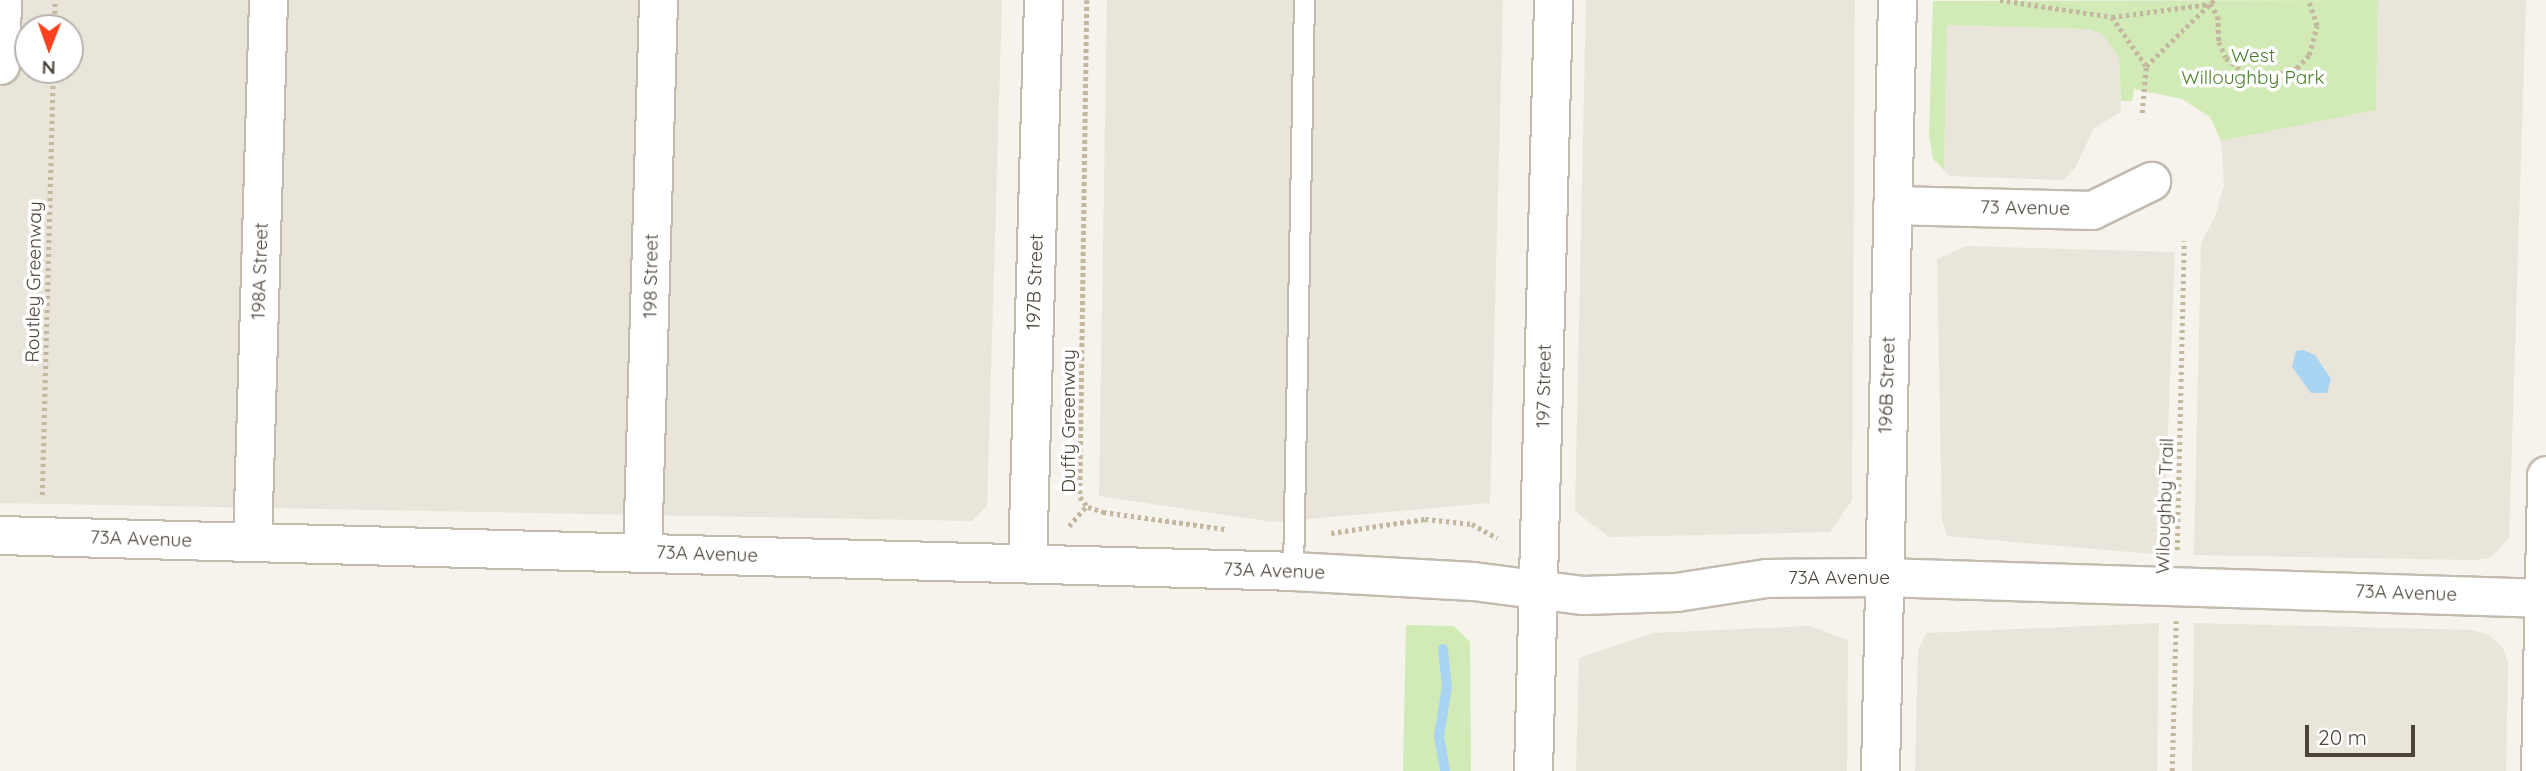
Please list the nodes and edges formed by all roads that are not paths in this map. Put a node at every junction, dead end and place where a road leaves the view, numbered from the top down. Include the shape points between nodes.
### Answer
1 (2, 0) edge
2 (268, 0) edge
3 (658, 0) edge
4 (1043, 0) edge
5 (1304, 0) edge
6 (1553, 0) edge
7 (1897, 0) edge
8 (0, 65) edge
9 (2151, 181) dead end
10 (1892, 205) junction
11 (2546, 475) edge
12 (0, 535) edge
13 (252, 542) junction
14 (642, 553) junction
15 (1294, 553) junction
16 (1027, 563) junction
17 (1882, 577) junction
18 (1538, 589) junction
19 (2544, 598) edge
20 (1533, 771) edge
21 (1880, 771) edge
22 (2540, 771) edge

1 - 8 street
2 - 13 street, 198A Street
3 - 14 street, 198 Street
4 - 16 street, 197B Street
5 - 15 lane
6 - 18 street, 197 Street
7 - 10 street, 196B Street
9 - 10 street, 73 Avenue via 2092,210
10 - 17 street, 196B Street
11 - 19 street
12 - 13 street, 73A Avenue
13 - 14 street, 73A Avenue
14 - 16 street, 73A Avenue
15 - 16 street, 73A Avenue
15 - 18 street, 73A Avenue
17 - 18 street, 73A Avenue via 1766,578 1625,595
17 - 19 street, 73A Avenue
17 - 21 street, 196B Street
18 - 20 street, 197 Street
19 - 22 street

